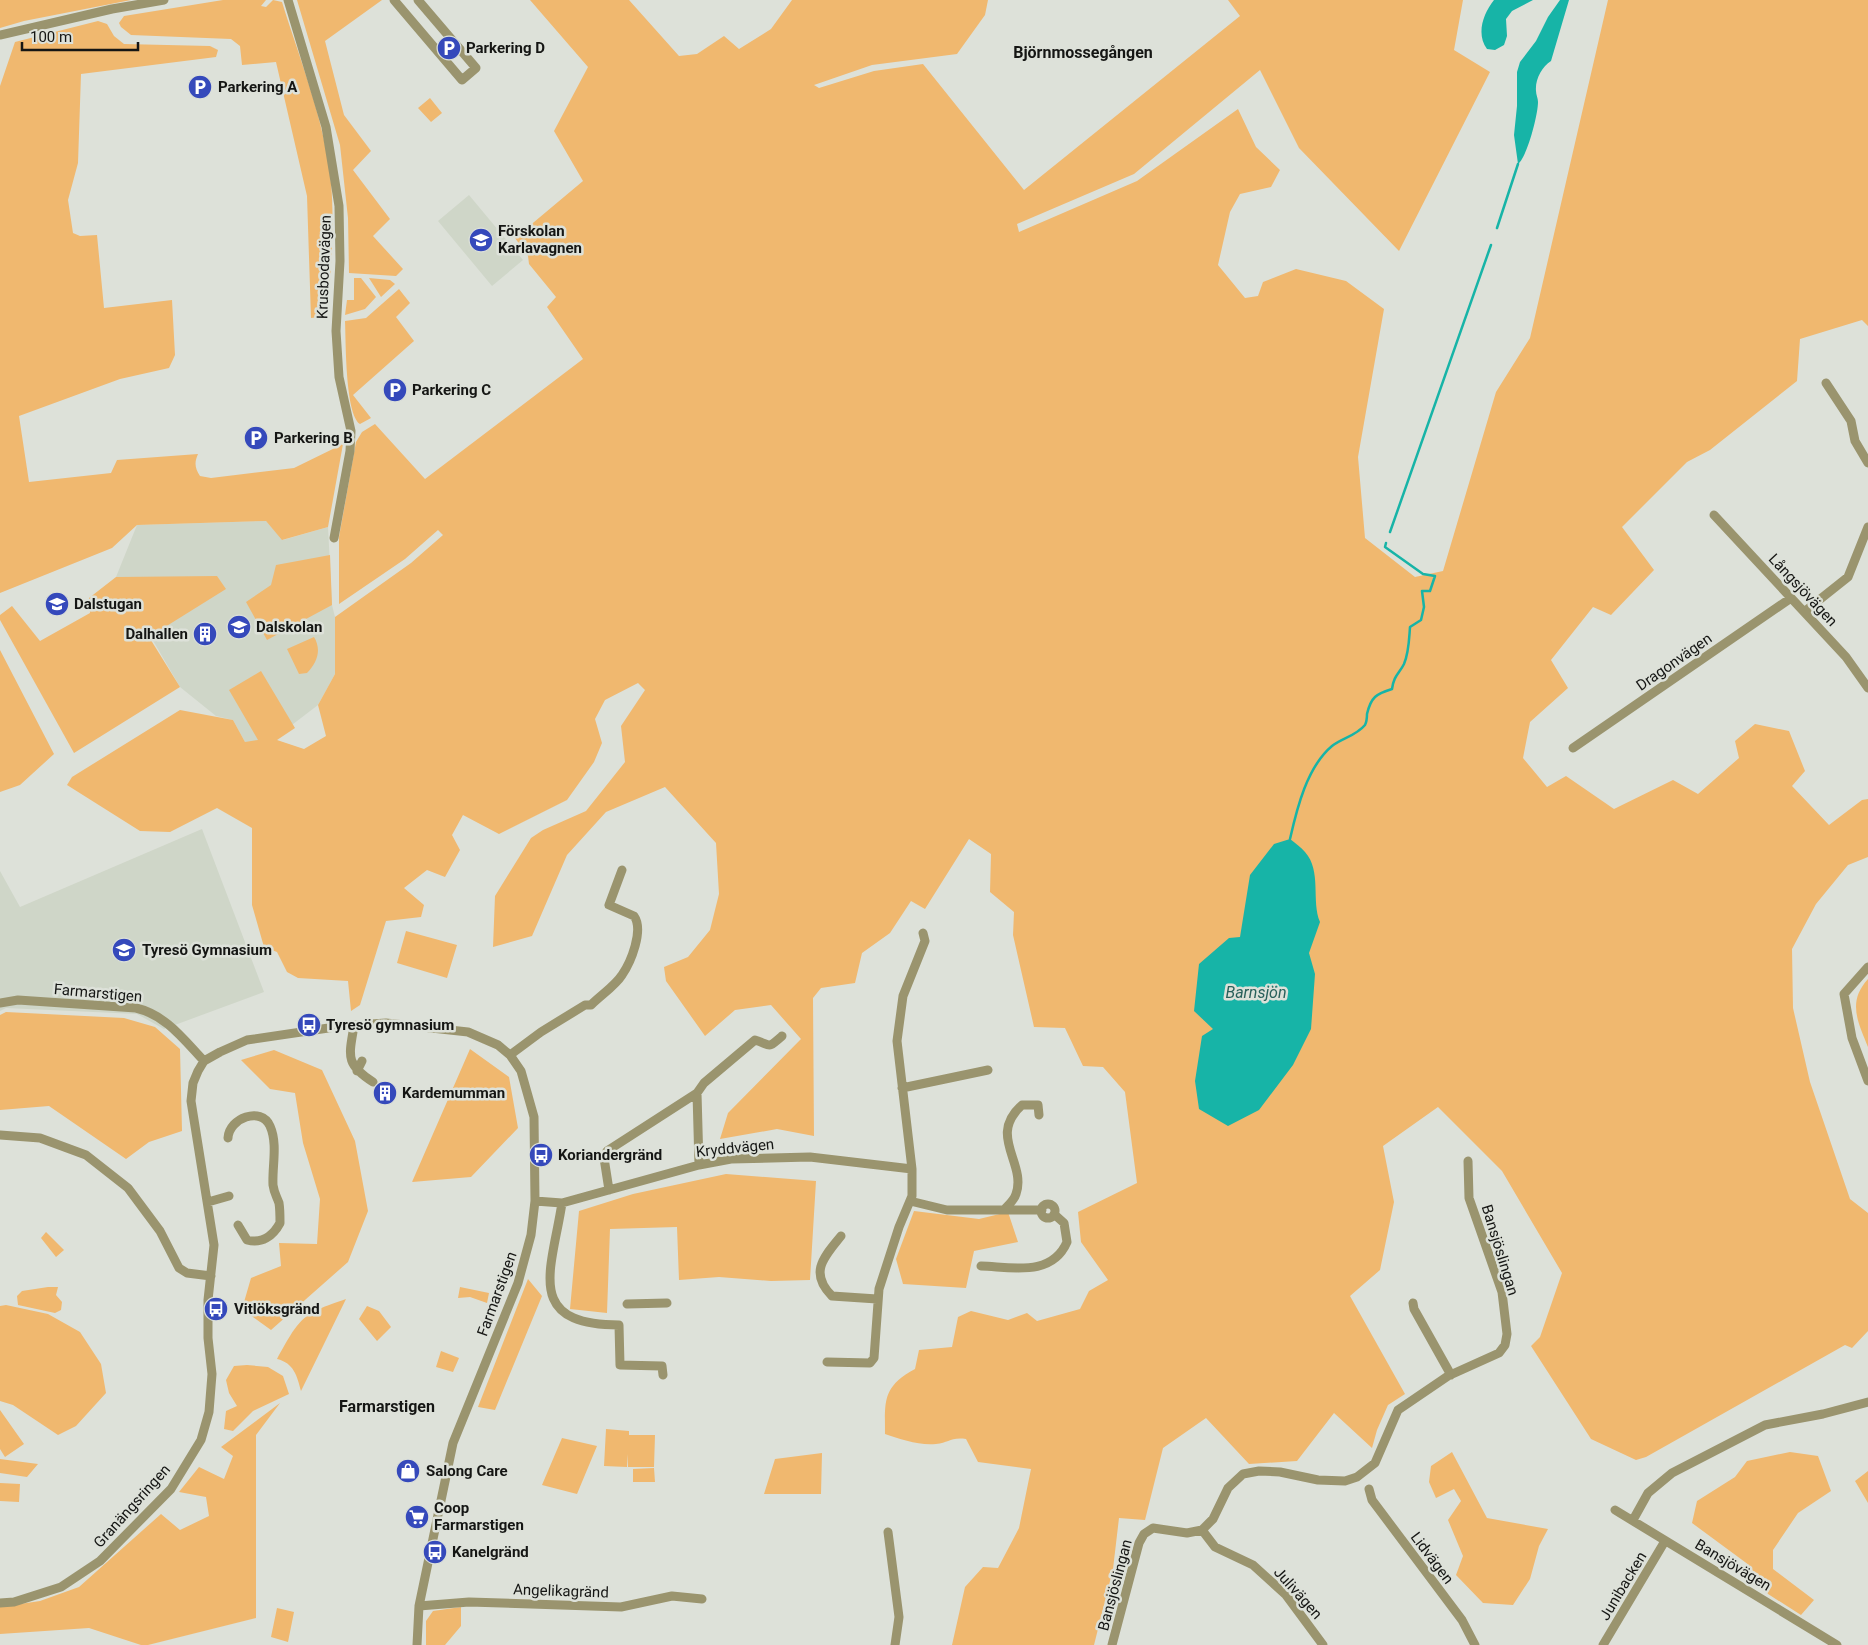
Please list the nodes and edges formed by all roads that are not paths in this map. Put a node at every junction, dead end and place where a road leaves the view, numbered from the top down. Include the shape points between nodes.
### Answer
1 (164, 0) edge
2 (288, 0) edge
3 (394, 0) edge
4 (418, 0) edge
5 (404, 12) junction
6 (0, 35) edge
7 (1826, 383) dead end
8 (1868, 463) edge
9 (1714, 515) dead end
10 (1868, 527) edge
11 (334, 538) dead end
12 (1791, 598) junction
13 (1804, 612) junction
14 (1868, 688) edge
15 (1573, 748) dead end
16 (622, 870) dead end
17 (923, 933) dead end
18 (1868, 967) edge
19 (0, 1003) edge
20 (354, 1026) junction
21 (782, 1036) dead end
22 (510, 1056) junction
23 (204, 1061) junction
24 (362, 1062) dead end
25 (988, 1070) dead end
26 (357, 1071) junction
27 (1868, 1081) edge
28 (373, 1082) dead end
29 (902, 1088) junction
30 (696, 1093) junction
31 (1040, 1116) dead end
32 (0, 1135) edge
33 (228, 1138) dead end
34 (1468, 1161) dead end
35 (699, 1165) junction
36 (912, 1169) junction
37 (609, 1190) junction
38 (229, 1196) dead end
39 (535, 1201) junction
40 (910, 1201) junction
41 (208, 1202) junction
42 (562, 1203) junction
43 (1004, 1210) junction
44 (238, 1225) dead end
45 (842, 1236) dead end
46 (981, 1266) dead end
47 (212, 1276) junction
48 (878, 1299) junction
49 (1413, 1303) dead end
50 (627, 1304) dead end
51 (667, 1304) dead end
52 (827, 1362) dead end
53 (662, 1375) dead end
54 (1451, 1375) junction
55 (1868, 1402) edge
56 (1368, 1489) dead end
57 (1615, 1510) dead end
58 (1633, 1520) junction
59 (1202, 1530) junction
60 (888, 1532) dead end
61 (1665, 1541) junction
62 (702, 1599) dead end
63 (0, 1603) edge
64 (419, 1606) junction
65 (1832, 1644) edge
66 (417, 1645) edge
67 (895, 1645) edge
68 (1112, 1645) edge
69 (1323, 1645) edge
70 (1475, 1645) edge
71 (1603, 1645) edge

1 - 6 street
2 - 11 street, Krusbodavägen via 326,127 340,206 336,331 339,377 351,431
3 - 5 street
4 - 5 street
4 - 5 street via 476,68 462,80
7 - 8 street via 1851,421 1855,441
9 - 12 street, Långsjövägen
10 - 13 street via 1848,577
12 - 13 street, Långsjövägen
12 - 15 street, Dragonvägen
13 - 14 street, Långsjövägen via 1846,657
16 - 22 street via 609,905 634,916 638,924 636,940 622,975 592,1005 585,1005 541,1032
17 - 29 street via 925,941 903,996 897,1041
18 - 27 street via 1844,994 1852,1038
19 - 23 street, Farmarstigen via 18,1000 148,1011 167,1023
20 - 22 street, Farmarstigen via 386,1023 456,1029 498,1045
20 - 23 street, Farmarstigen via 247,1040
20 - 26 street via 349,1055
21 - 30 street via 770,1046 755,1040
22 - 39 street, Farmarstigen via 521,1071 534,1117
23 - 41 street via 193,1083 191,1101
24 - 26 street
25 - 29 street
26 - 28 street
29 - 36 street
30 - 35 street via 699,1104
30 - 37 street via 607,1151 604,1158
31 - 43 street via 1038,1105 1022,1105 1010,1122 1007,1144 1016,1169 1017,1188 1012,1202
32 - 47 street via 40,1138 86,1155 125,1185 144,1207 179,1268 187,1273
33 - 44 street via 233,1123 254,1115 270,1125 273,1140 274,1195 279,1202 280,1223 276,1231 260,1241 247,1240
34 - 54 street, Bansjöslingan via 1469,1198 1502,1292 1507,1334 1505,1345 1498,1354
35 - 36 street, Kryddvägen via 760,1157 810,1157
35 - 37 street, Kryddvägen
36 - 40 street
37 - 42 street, Kryddvägen
38 - 41 street
39 - 42 street, Kryddvägen
39 - 64 street, Farmarstigen via 531,1235 518,1283 453,1442
40 - 43 street via 947,1210
40 - 48 street
41 - 47 street via 214,1245
42 - 53 street via 549,1284 553,1302 558,1310 595,1325 619,1325 620,1365 662,1366
43 - 46 street via 1042,1210 1046,1217 1054,1214 1064,1223 1067,1242 1050,1262 1037,1268
45 - 48 street via 822,1258 822,1284 832,1296
47 - 63 street, Granängsringen via 208,1300 212,1374 209,1412 201,1440 190,1460 171,1489 100,1561 61,1587 14,1602
48 - 52 street via 874,1358 870,1363
49 - 54 street
50 - 51 street
54 - 59 street, Bansjöslingan via 1398,1410 1374,1462 1357,1477 1345,1481 1318,1480 1280,1472 1242,1474 1228,1488 1212,1519
55 - 58 street via 1765,1426 1672,1473 1648,1493
56 - 70 street, Lidvägen via 1372,1500 1462,1620
57 - 58 street, Bansjövägen
58 - 61 street, Bansjövägen
59 - 68 street, Bansjöslingan via 1187,1533 1153,1528 1144,1534 1138,1543
59 - 69 street, Julivägen via 1214,1547 1253,1565 1286,1595
60 - 67 street via 899,1617
61 - 65 street, Bansjövägen
61 - 71 street, Junibacken
62 - 64 street, Angelikagränd via 672,1596 621,1607 469,1602
64 - 66 street, Farmarstigen

